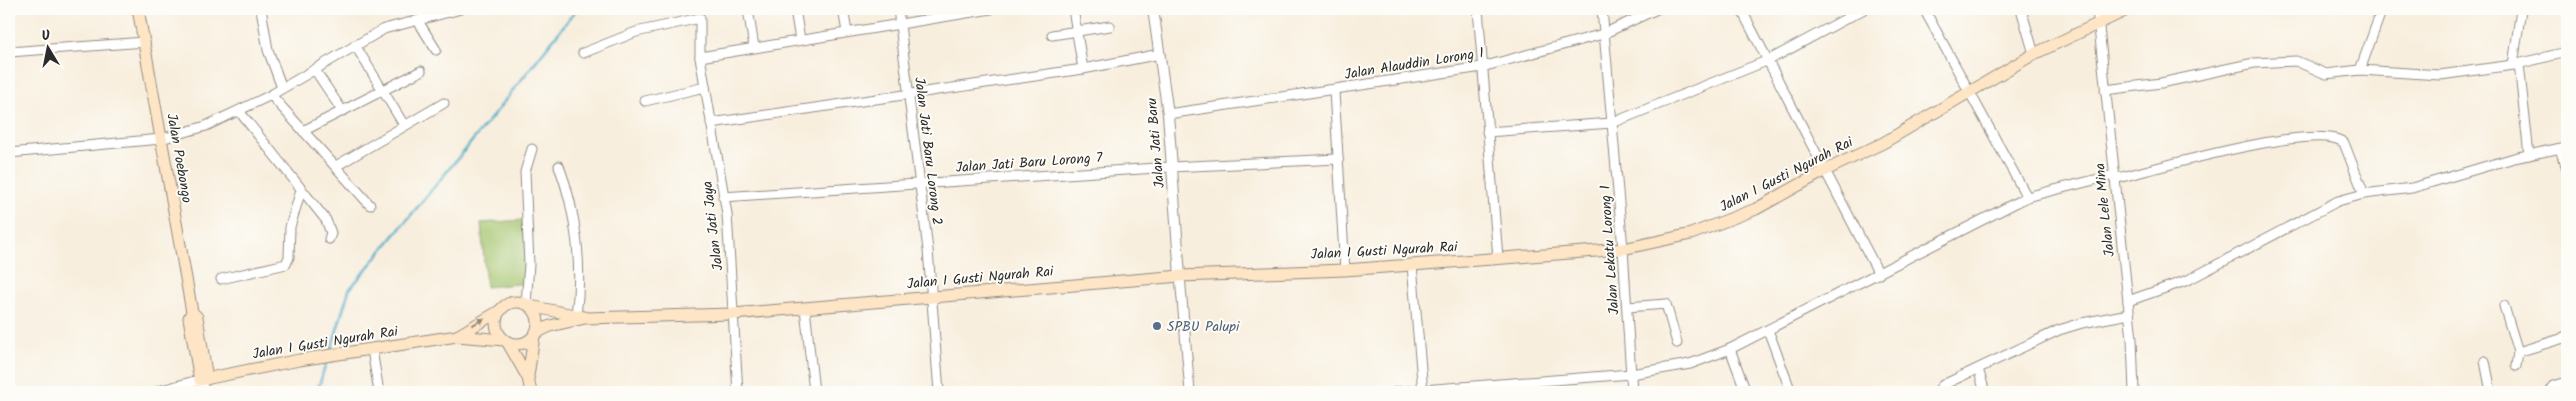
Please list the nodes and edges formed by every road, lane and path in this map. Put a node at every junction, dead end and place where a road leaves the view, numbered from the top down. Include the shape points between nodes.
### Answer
1 (138, 9) edge
2 (261, 9) edge
3 (461, 9) edge
4 (748, 9) edge
5 (795, 9) edge
6 (843, 9) edge
7 (898, 9) edge
8 (986, 9) edge
9 (1073, 9) edge
10 (1152, 9) edge
11 (1478, 9) edge
12 (1602, 9) edge
13 (1657, 9) edge
14 (1741, 9) edge
15 (1864, 9) edge
16 (1924, 9) edge
17 (2021, 9) edge
18 (2096, 9) edge
19 (2129, 9) edge
20 (2382, 9) edge
21 (2521, 9) edge
22 (699, 14) edge
23 (418, 21) junction
24 (900, 24) junction
25 (2098, 24) junction
26 (1110, 26) dead end
27 (1077, 30) junction
28 (847, 32) junction
29 (1052, 34) dead end
30 (1603, 34) junction
31 (800, 40) junction
32 (145, 42) junction
33 (355, 45) junction
34 (754, 47) junction
35 (436, 50) dead end
36 (9, 52) edge
37 (2567, 52) edge
38 (583, 54) dead end
39 (1160, 54) junction
40 (2034, 54) junction
41 (700, 57) junction
42 (1769, 60) junction
43 (2516, 64) junction
44 (1482, 67) junction
45 (1083, 69) junction
46 (315, 70) junction
47 (2360, 70) junction
48 (421, 71) dead end
49 (705, 87) junction
50 (282, 88) junction
51 (382, 89) junction
52 (1334, 90) junction
53 (2105, 90) junction
54 (1970, 94) junction
55 (271, 95) junction
56 (908, 95) junction
57 (645, 100) dead end
58 (444, 103) dead end
59 (342, 110) junction
60 (239, 111) junction
61 (1168, 114) junction
62 (711, 123) junction
63 (1612, 124) junction
64 (404, 125) junction
65 (303, 131) junction
66 (1486, 132) junction
67 (161, 139) junction
68 (532, 150) dead end
69 (9, 153) edge
70 (2529, 155) junction
71 (1338, 159) junction
72 (336, 166) junction
73 (559, 166) dead end
74 (1171, 167) junction
75 (2567, 169) edge
76 (1826, 170) junction
77 (2114, 177) junction
78 (920, 183) junction
79 (301, 190) junction
80 (2364, 194) junction
81 (723, 197) junction
82 (2027, 197) junction
83 (370, 205) dead end
84 (330, 239) dead end
85 (1624, 249) junction
86 (1498, 258) junction
87 (1412, 265) junction
88 (1345, 270) junction
89 (1879, 274) junction
90 (1180, 276) junction
91 (220, 279) dead end
92 (932, 296) junction
93 (2128, 301) junction
94 (528, 306) junction
95 (2504, 306) dead end
96 (1627, 307) junction
97 (805, 308) junction
98 (501, 310) junction
99 (733, 314) junction
100 (2129, 314) junction
101 (581, 316) junction
102 (1768, 330) junction
103 (535, 335) junction
104 (457, 336) junction
105 (2567, 337) edge
106 (506, 341) junction
107 (1677, 343) dead end
108 (1730, 349) junction
109 (372, 350) junction
110 (2518, 352) junction
111 (2485, 361) dead end
112 (2516, 366) dead end
113 (1978, 369) junction
114 (1631, 374) junction
115 (528, 378) junction
116 (2567, 382) edge
117 (204, 385) edge
118 (1940, 389) edge
119 (1423, 391) edge
120 (157, 392) edge
121 (379, 392) edge
122 (531, 392) edge
123 (738, 392) edge
124 (814, 392) edge
125 (939, 392) edge
126 (1190, 392) edge
127 (1396, 392) edge
128 (1632, 392) edge
129 (1746, 392) edge
130 (1791, 392) edge
131 (1928, 392) edge
132 (1985, 392) edge
133 (2134, 392) edge
134 (2491, 392) edge
135 (2550, 392) edge

1 - 32 main road, Jalan Poebongo
2 - 50 street via 268,50
3 - 23 street
4 - 34 street
5 - 31 street
6 - 28 street
7 - 24 street, Jalan Jati Baru Lorong 2
8 - 24 street
9 - 27 street
10 - 39 street, Jalan Jati Baru
11 - 44 street
12 - 30 street, Jalan Lekatu Lorong 1
13 - 30 street, Jalan Alauddin Lorong 1
14 - 42 street
15 - 42 street
16 - 54 street
17 - 40 street
18 - 25 street, Jalan Lele Mina
19 - 25 main road, Jalan I Gusti Ngurah Rai
20 - 47 street
21 - 43 street
22 - 38 street via 636,32
22 - 41 street, Jalan Jati Jaya
23 - 33 street via 384,29
23 - 35 street
24 - 28 street
24 - 56 street, Jalan Jati Baru Lorong 2
25 - 40 main road, Jalan I Gusti Ngurah Rai
25 - 53 street, Jalan Lele Mina
26 - 27 street
27 - 29 street
27 - 45 street
28 - 31 street
30 - 44 street, Jalan Alauddin Lorong 1
30 - 63 street, Jalan Lekatu Lorong 1
31 - 34 street
32 - 36 street
32 - 67 main road, Jalan Poebongo
33 - 46 street
33 - 51 street
34 - 41 street
37 - 43 street
39 - 45 street
39 - 61 street, Jalan Jati Baru
40 - 54 main road, Jalan I Gusti Ngurah Rai
41 - 49 street, Jalan Jati Jaya
42 - 63 street
42 - 76 street
43 - 47 street via 2440,75
43 - 70 street
44 - 52 street, Jalan Alauddin Lorong 1
44 - 66 street
45 - 56 street
46 - 50 street
46 - 59 street
47 - 53 street via 2326,74 2296,60 2254,63 2161,83
48 - 51 street
49 - 57 street
49 - 62 street, Jalan Jati Jaya
50 - 55 street
51 - 59 street
51 - 64 street
52 - 61 street, Jalan Alauddin Lorong 1
52 - 71 street
53 - 77 street, Jalan Lele Mina
54 - 76 main road, Jalan I Gusti Ngurah Rai
54 - 82 street
55 - 60 street
55 - 65 street
56 - 62 street
56 - 78 street, Jalan Jati Baru Lorong 2
58 - 64 street
59 - 65 street
60 - 67 street via 206,126
60 - 79 street
61 - 74 street, Jalan Jati Baru
62 - 81 street, Jalan Jati Jaya
63 - 66 street
63 - 85 street, Jalan Lekatu Lorong 1
64 - 72 street
65 - 72 street
66 - 86 street
67 - 69 street
67 - 117 main road, Jalan Poebongo via 192,312 189,318
68 - 94 street via 525,172
70 - 75 street via 2561,148
70 - 80 street via 2412,188
71 - 74 street, Jalan Jati Baru Lorong 7
71 - 88 street
72 - 83 street
73 - 101 street via 577,251
74 - 78 street, Jalan Jati Baru Lorong 7
74 - 90 street, Jalan Jati Baru
76 - 85 main road, Jalan I Gusti Ngurah Rai via 1724,223 1658,243
76 - 89 street
77 - 80 street via 2266,141 2326,136 2344,142
77 - 82 street
77 - 93 street, Jalan Lele Mina
78 - 81 street, Jalan Jati Baru Lorong 7
78 - 92 street, Jalan Jati Baru Lorong 2
79 - 84 street via 326,220
79 - 91 street via 290,227 286,264
80 - 93 street via 2325,207 2188,280
81 - 99 street, Jalan Jati Jaya via 727,214
82 - 89 street
85 - 86 main road, Jalan I Gusti Ngurah Rai
85 - 96 street, Jalan Lekatu Lorong 1
86 - 87 main road, Jalan I Gusti Ngurah Rai
87 - 88 main road, Jalan I Gusti Ngurah Rai
87 - 119 street
88 - 90 main road, Jalan I Gusti Ngurah Rai
89 - 102 street
90 - 92 main road, Jalan I Gusti Ngurah Rai
90 - 126 street
92 - 97 main road, Jalan I Gusti Ngurah Rai
92 - 125 street, Jalan Jati Baru Lorong 2
93 - 100 street, Jalan Lele Mina
94 - 98 main road via 512,303
94 - 101 main road, Jalan I Gusti Ngurah Rai
94 - 103 main road via 537,316
95 - 110 street
96 - 107 street via 1666,304
96 - 114 street, Jalan Lekatu Lorong 1
97 - 99 main road, Jalan I Gusti Ngurah Rai
97 - 124 street
104 -> 98 main road, Jalan I Gusti Ngurah Rai
98 - 106 main road via 497,329
99 - 101 main road, Jalan I Gusti Ngurah Rai
99 - 123 street, Jalan Jati Jaya
100 - 113 street via 2070,326
100 - 133 street, Jalan Lele Mina
101 - 103 main road, Jalan I Gusti Ngurah Rai via 550,326
102 - 108 street
102 - 130 street
103 - 106 main road via 519,345
103 - 115 main road
104 - 106 main road, Jalan I Gusti Ngurah Rai
104 - 109 main road, Jalan I Gusti Ngurah Rai
105 - 110 street
106 - 115 main road
108 - 114 street via 1690,364
108 - 129 street
109 - 117 main road, Jalan I Gusti Ngurah Rai via 298,360
109 - 121 street
110 - 112 street
111 - 134 street
113 - 118 street
113 - 132 street
114 - 119 street
114 - 128 street, Jalan Lekatu Lorong 1
115 - 122 main road
116 - 135 street via 2554,386
117 - 120 street
118 - 131 street
119 - 127 street

